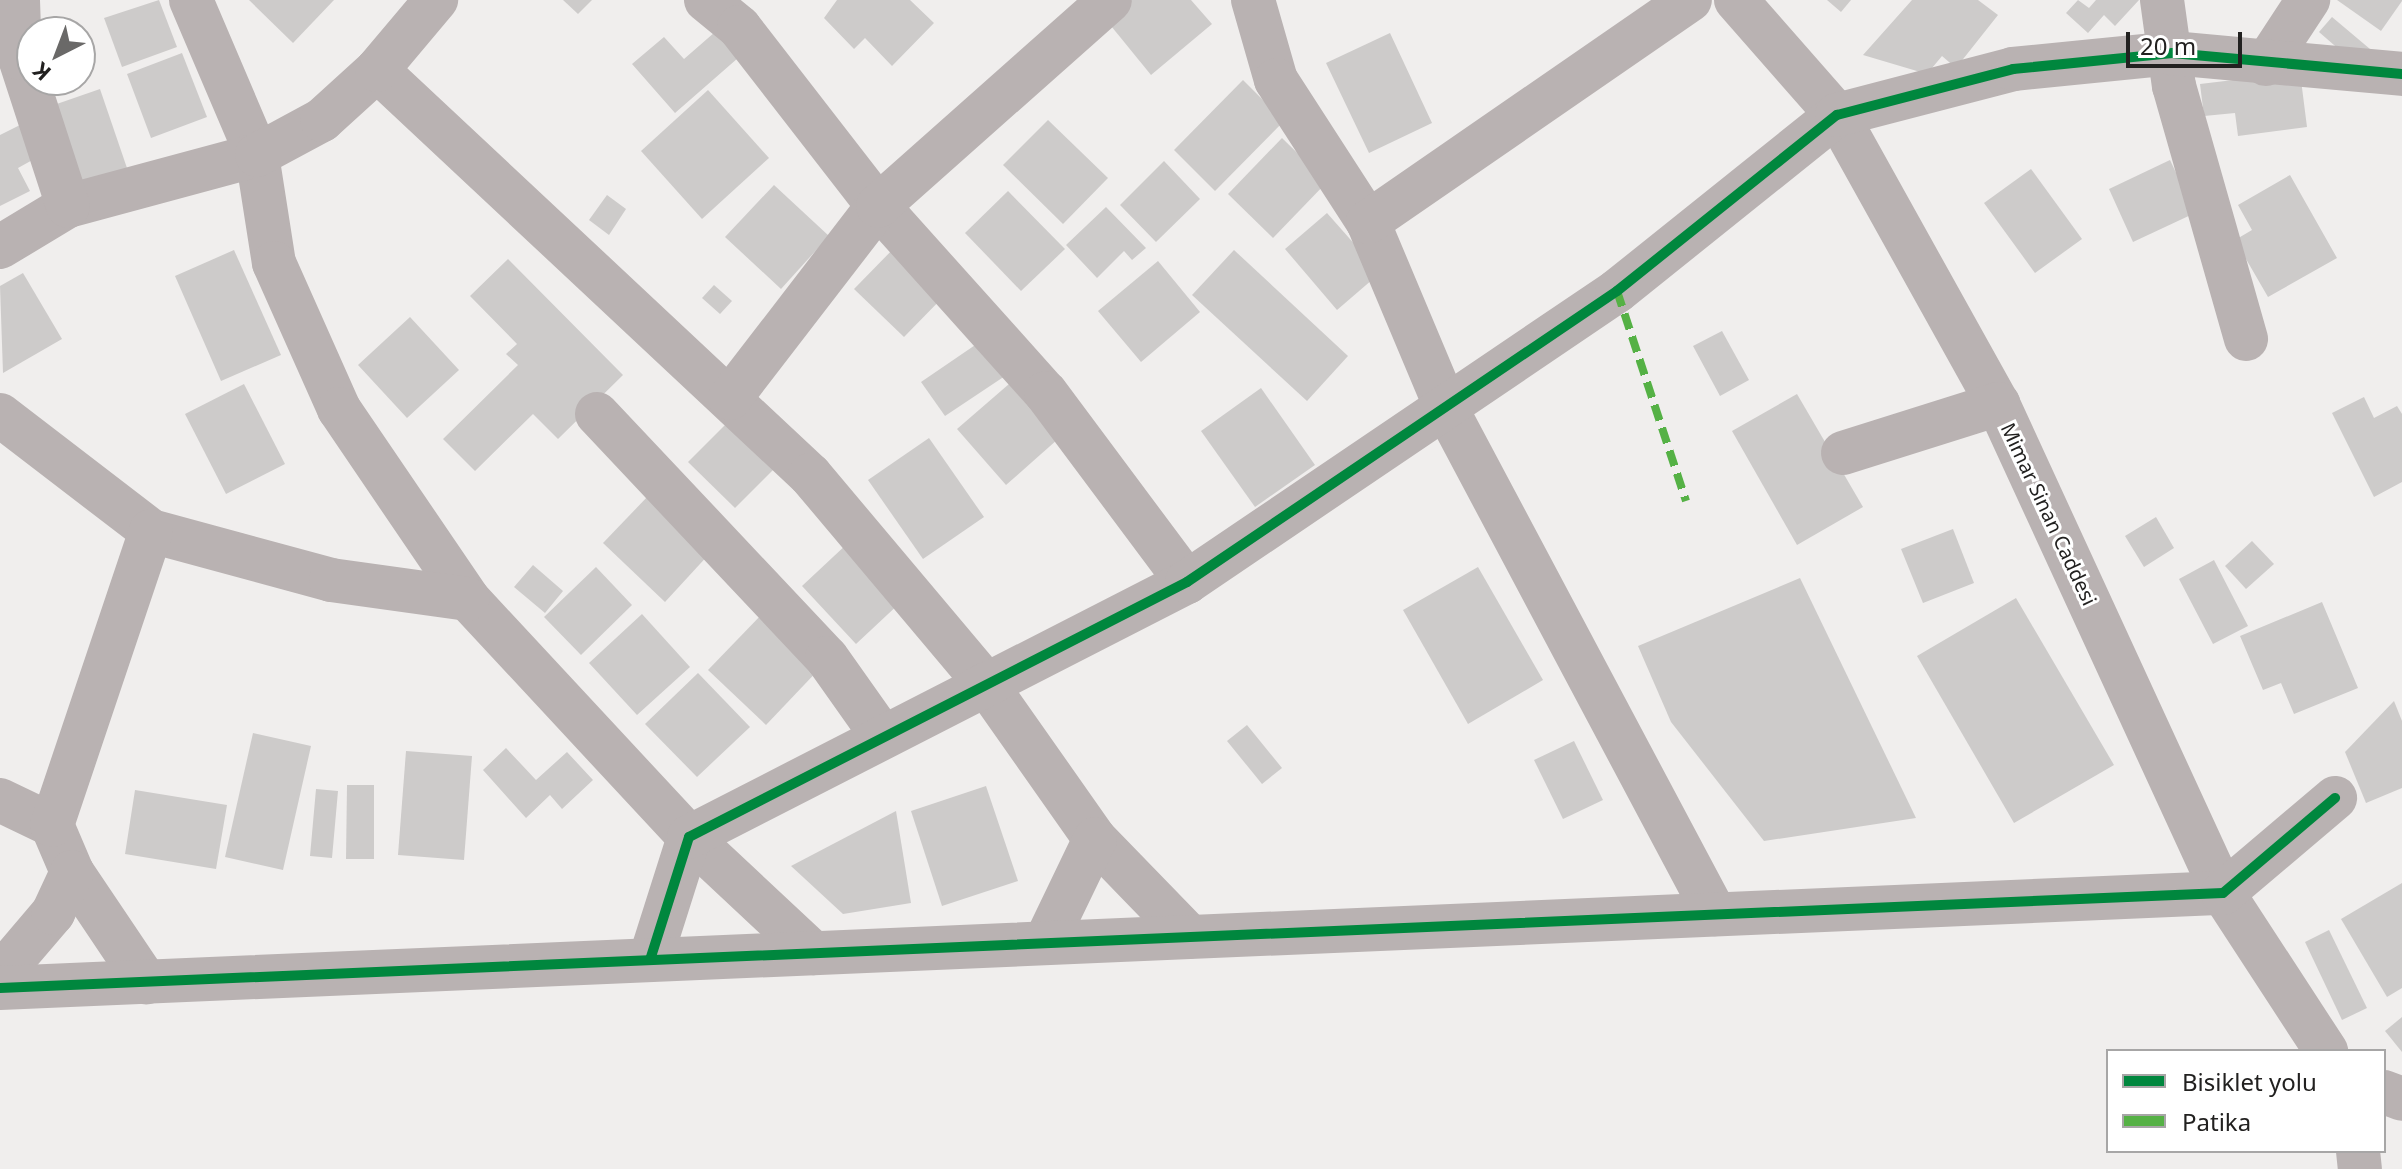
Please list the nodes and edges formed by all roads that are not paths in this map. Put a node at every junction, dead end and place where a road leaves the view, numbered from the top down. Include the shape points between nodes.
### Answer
1 (18, 0) edge
2 (191, 0) edge
3 (436, 0) edge
4 (706, 0) edge
5 (1110, 0) edge
6 (1253, 0) edge
7 (1690, 0) edge
8 (1736, 0) edge
9 (2162, 0) edge
10 (2308, 0) edge
11 (2172, 53) junction
12 (2266, 64) junction
13 (377, 70) junction
14 (2402, 74) edge
15 (1837, 115) junction
16 (257, 155) junction
17 (68, 206) junction
18 (878, 206) junction
19 (1368, 222) junction
20 (0, 247) edge
21 (2246, 339) dead end
22 (730, 398) junction
23 (1998, 404) junction
24 (1447, 410) junction
25 (597, 414) dead end
26 (0, 415) edge
27 (1843, 453) dead end
28 (151, 531) junction
29 (1187, 582) junction
30 (468, 599) junction
31 (986, 684) junction
32 (883, 737) junction
33 (2335, 798) dead end
34 (0, 800) edge
35 (52, 825) junction
36 (689, 837) junction
37 (1095, 839) junction
38 (72, 872) junction
39 (2223, 893) junction
40 (1715, 914) junction
41 (1190, 937) junction
42 (1045, 943) junction
43 (813, 953) junction
44 (650, 960) junction
45 (0, 975) edge
46 (146, 982) junction
47 (0, 988) edge
48 (2325, 1049) edge

1 - 17 street via 20,58
2 - 16 street
3 - 13 street
4 - 18 street via 739,27
5 - 18 street
6 - 19 street via 1276,80
7 - 19 street
8 - 15 street, Mimar Sinan Caddesi
9 - 11 street
10 - 12 street
11 - 12 street
11 - 15 street via 2013,69
11 - 21 street via 2174,86
12 - 14 street
13 - 16 street via 322,120
13 - 22 street
15 - 23 street, Mimar Sinan Caddesi
15 - 24 street via 1617,291
16 - 17 street
16 - 30 street via 274,263 339,409
17 - 20 street
18 - 22 street
18 - 29 street via 1046,393
19 - 24 street
22 - 31 street via 810,475
23 - 27 street
23 - 39 street, Mimar Sinan Caddesi
24 - 29 street
24 - 40 street
25 - 32 street via 827,658
26 - 28 street
28 - 30 street via 331,580
28 - 35 street
29 - 31 street
30 - 36 street
31 - 32 street
31 - 37 street
32 - 36 street
33 - 39 street
34 - 35 street
35 - 38 street
36 - 43 street
36 - 44 street
37 - 41 street
37 - 42 street
38 - 45 street via 53,913
38 - 46 street
39 - 40 street
39 - 48 street, Mimar Sinan Caddesi
40 - 41 street
41 - 42 street
42 - 43 street
43 - 44 street
44 - 46 street
46 - 47 street

